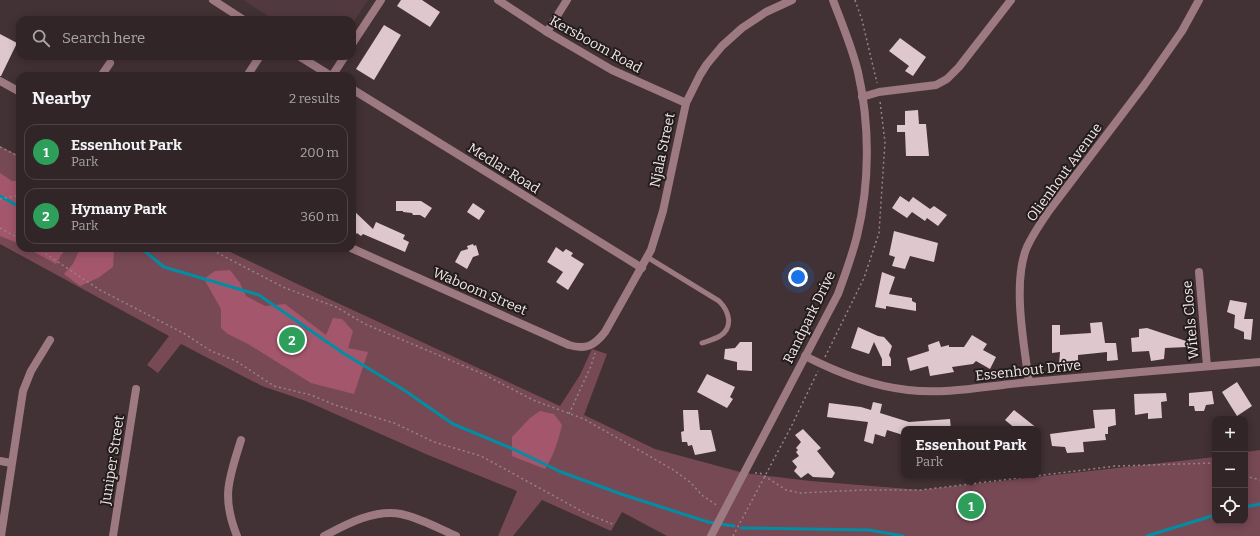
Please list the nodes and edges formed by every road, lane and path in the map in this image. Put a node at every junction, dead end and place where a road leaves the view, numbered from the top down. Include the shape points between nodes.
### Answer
1 (214, 0) edge
2 (381, 0) edge
3 (498, 0) edge
4 (567, 0) edge
5 (792, 0) edge
6 (833, 0) edge
7 (1011, 0) edge
8 (1199, 0) edge
9 (238, 16) edge
10 (547, 32) junction
11 (356, 38) edge
12 (257, 60) edge
13 (305, 60) edge
14 (342, 60) edge
15 (110, 63) dead end
16 (104, 72) edge
17 (250, 72) edge
18 (325, 72) edge
19 (334, 72) edge
20 (0, 81) edge
21 (16, 90) edge
22 (356, 91) edge
23 (862, 96) junction
24 (686, 103) junction
25 (0, 147) edge
26 (16, 155) edge
27 (16, 196) edge
28 (0, 199) edge
29 (0, 228) edge
30 (16, 237) edge
31 (356, 250) edge
32 (43, 252) edge
33 (216, 252) edge
34 (647, 257) junction
35 (642, 268) junction
36 (1199, 272) dead end
37 (50, 340) dead end
38 (599, 340) junction
39 (702, 343) dead end
40 (806, 356) junction
41 (1260, 362) edge
42 (1207, 366) junction
43 (1029, 382) junction
44 (136, 389) dead end
45 (570, 414) junction
46 (242, 440) dead end
47 (0, 461) edge
48 (11, 463) junction
49 (1212, 463) edge
50 (753, 473) dead end
51 (1041, 475) edge
52 (1248, 477) edge
53 (1018, 478) edge
54 (1260, 480) edge
55 (723, 515) junction
56 (615, 525) dead end
57 (713, 534) edge
58 (1, 536) edge
59 (113, 536) edge
60 (237, 536) edge
61 (324, 536) edge
62 (456, 536) edge

1 - 9 street
2 - 11 street
3 - 10 street, Kersboom Road
4 - 10 street
5 - 24 street, Njala Street via 748,23 722,46 707,64
6 - 23 street, Randpark Drive via 858,72
7 - 23 street via 965,61 947,79 936,85
8 - 43 street, Olienhout Avenue via 1174,43 1048,212 1028,246 1021,286
10 - 24 street, Kersboom Road via 612,70
12 - 17 street
13 - 18 street
14 - 19 street
15 - 16 street
20 - 21 street
22 - 35 street, Medlar Road
23 - 40 street, Randpark Drive via 866,165 857,235 838,294
24 - 34 street, Njala Street via 656,236
25 - 26 path
27 - 28 path
29 - 30 path
31 - 38 street, Waboom Street via 577,348 585,348
32 - 56 path via 100,290 185,334 211,351 236,361 274,386 311,395 394,423 434,442 481,456 585,513
33 - 45 path via 285,288 336,307 365,324
34 - 35 street, Njala Street
34 - 39 lane via 725,307 729,319 726,330 720,336
35 - 38 street, Njala Street
36 - 42 street, Witels Close
37 - 48 street via 25,386
38 - 45 path via 591,366
40 - 43 street, Essenhout Drive via 862,381 908,390 946,391
40 - 55 street, Randpark Drive
41 - 42 street, Essenhout Drive
42 - 43 street, Essenhout Drive
44 - 59 street, Juniper Street
45 - 55 path via 584,419 672,469 690,482
46 - 60 street via 228,487 229,507
47 - 48 street
48 - 58 street
49 - 51 path via 1116,466
50 - 53 path via 760,473 786,490 800,494 921,490
52 - 54 path
55 - 57 street, Randpark Drive
61 - 62 street via 360,519 386,513 416,519

